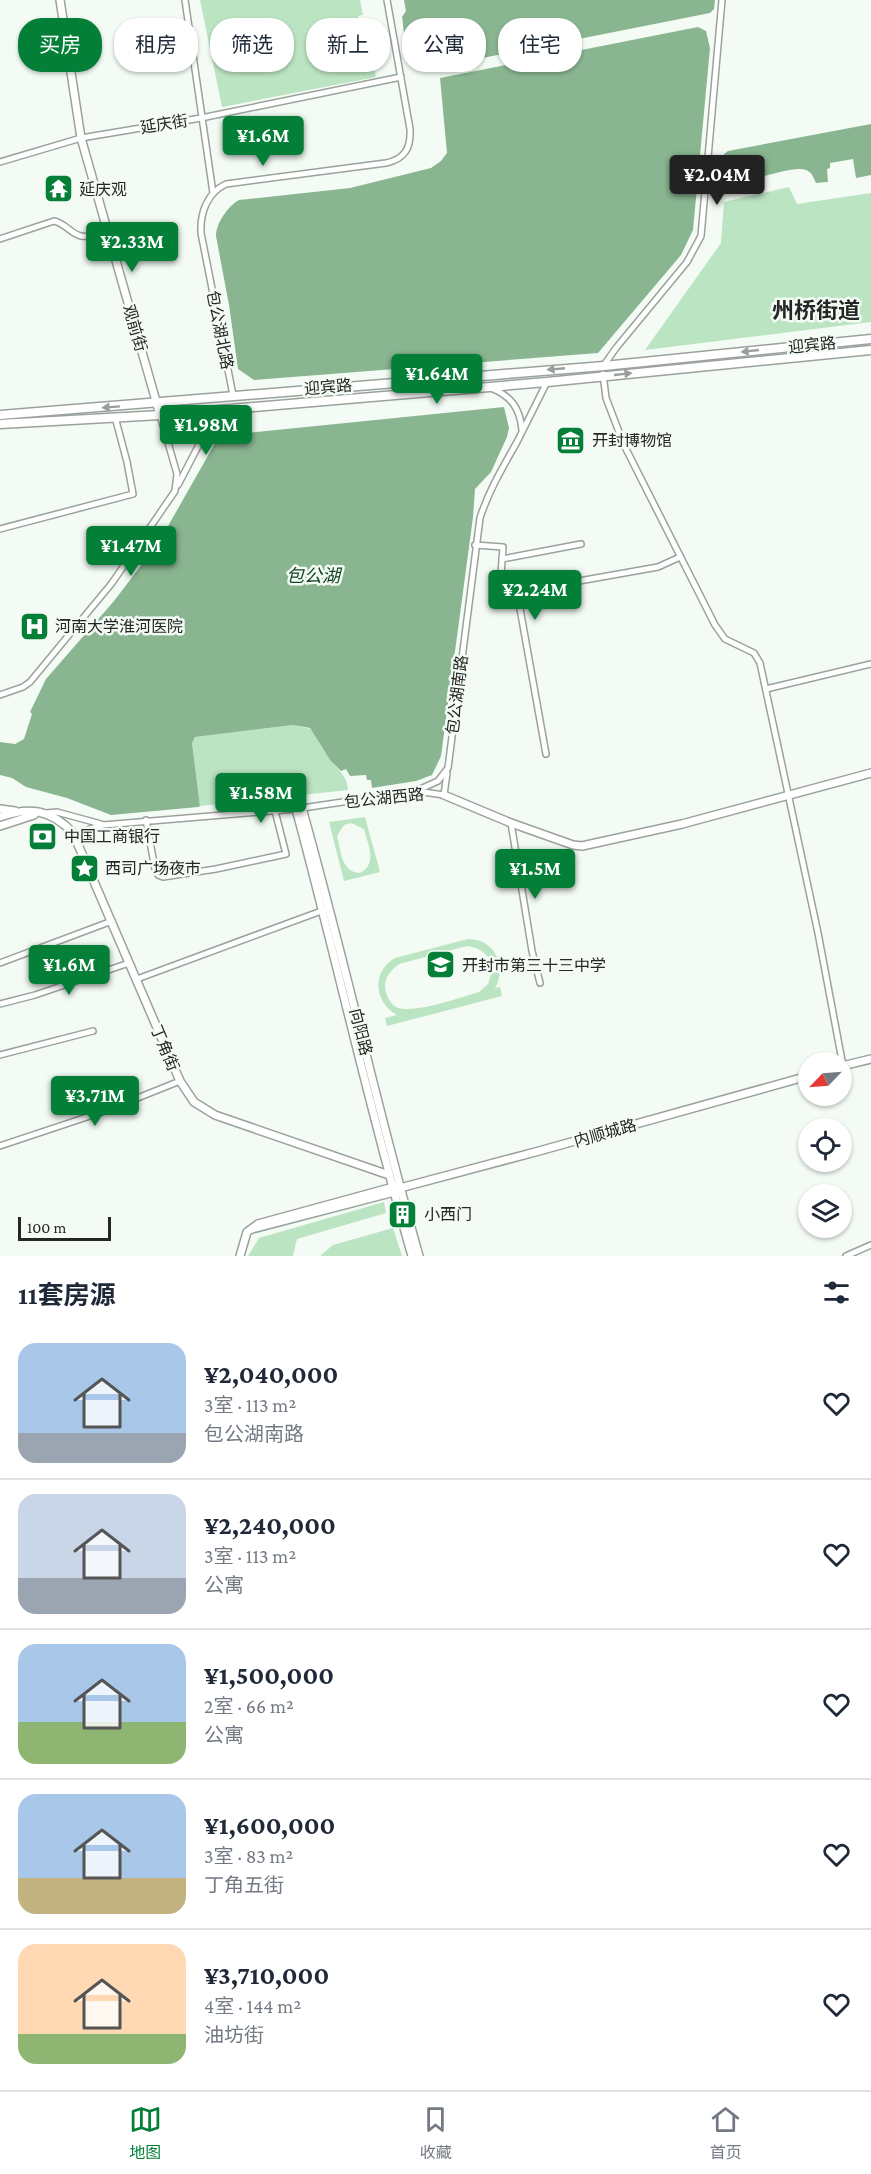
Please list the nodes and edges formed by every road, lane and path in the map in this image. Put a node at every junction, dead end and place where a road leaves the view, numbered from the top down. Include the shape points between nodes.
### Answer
1 (60, 0) edge
2 (185, 0) edge
3 (387, 0) edge
4 (722, 0) edge
5 (401, 77) junction
6 (201, 118) junction
7 (81, 138) junction
8 (0, 162) edge
9 (213, 193) junction
10 (107, 232) junction
11 (0, 239) edge
12 (871, 339) edge
13 (871, 350) edge
14 (604, 366) junction
15 (603, 377) junction
16 (547, 382) junction
17 (488, 387) junction
18 (233, 395) junction
19 (156, 404) junction
20 (217, 410) junction
21 (0, 415) edge
22 (160, 415) junction
23 (114, 416) junction
24 (0, 424) edge
25 (522, 432) junction
26 (175, 491) junction
27 (0, 529) edge
28 (581, 544) dead end
29 (475, 545) junction
30 (680, 556) junction
31 (502, 559) junction
32 (518, 592) junction
33 (871, 664) edge
34 (766, 689) junction
35 (0, 695) edge
36 (546, 754) dead end
37 (448, 768) junction
38 (871, 773) edge
39 (416, 791) junction
40 (788, 794) junction
41 (444, 795) junction
42 (299, 808) junction
43 (275, 811) junction
44 (43, 813) junction
45 (1, 814) edge
46 (22, 814) junction
47 (146, 820) junction
48 (511, 823) junction
49 (103, 825) junction
50 (0, 826) edge
51 (76, 839) junction
52 (324, 910) junction
53 (112, 921) junction
54 (0, 963) edge
55 (129, 963) junction
56 (136, 979) junction
57 (540, 983) dead end
58 (0, 1004) edge
59 (93, 1030) dead end
60 (839, 1052) edge
61 (0, 1055) edge
62 (871, 1059) edge
63 (852, 1064) edge
64 (798, 1079) edge
65 (180, 1081) junction
66 (0, 1144) edge
67 (389, 1175) junction
68 (397, 1188) junction
69 (871, 1245) edge
70 (240, 1256) edge
71 (412, 1256) edge
72 (419, 1256) edge
73 (846, 1256) edge

1 - 7 street, 观前街
2 - 6 street
3 - 5 street
4 - 14 street via 701,236 687,262
5 - 6 street, 延庆街
5 - 9 street via 411,138 408,150 399,158 386,163 226,184
6 - 7 street, 延庆街
6 - 9 street
7 - 8 street, 延庆街
7 - 10 street, 观前街
9 - 18 street, 包公湖北路 via 203,210 201,233
10 - 11 street via 78,236 54,221
10 - 19 street, 观前街
12 -> 14 main road, 迎宾路
15 -> 13 main road, 迎宾路
14 - 15 street
14 -> 18 main road, 迎宾路
15 - 16 main road, 迎宾路
15 - 30 street via 606,398 624,445
16 - 17 main road, 迎宾路
16 - 25 street, 包公湖南路
17 - 20 main road, 迎宾路
17 - 25 street via 503,393 513,403
18 - 19 main road, 迎宾路
19 -> 21 main road, 迎宾路
19 - 22 street, 观前街
20 - 22 main road, 迎宾路
20 - 26 street
22 - 23 main road, 迎宾路
22 - 26 street via 176,470
23 - 24 main road, 迎宾路
23 - 27 street via 133,494
25 - 29 street, 包公湖南路 via 488,493
26 - 35 street via 112,583 30,682
28 - 31 street
29 - 31 street via 503,547
29 - 37 street, 包公湖南路
30 - 32 street via 658,567
30 - 34 street via 720,633 756,657
31 - 32 street via 500,588 504,593
32 - 36 street
33 - 34 street
34 - 40 street
37 - 39 street via 438,781
37 - 41 street, 包公湖南路
38 - 40 street
39 - 41 street, 包公湖西路
39 - 42 street, 包公湖西路
40 - 48 street via 682,824 582,846
40 - 60 street
41 - 48 street
42 - 43 street, 包公湖西路
42 - 52 street, 向阳路
42 - 68 street, 向阳路 via 335,927
43 - 47 street, 包公湖西路
43 - 47 street via 285,854 163,877 155,869
44 - 46 street
44 - 49 street via 57,812
44 - 51 street, 丁角街 via 61,821
45 - 46 street
46 - 50 street
47 - 49 street, 包公湖西路
48 - 57 street
49 - 51 street, 包公湖西路
51 - 53 street, 丁角街
52 - 56 street
52 - 67 street, 向阳路
53 - 54 street
53 - 55 street, 丁角街
55 - 56 street, 丁角街
55 - 58 street
56 - 65 street, 丁角街
59 - 61 street
62 - 63 street
64 - 68 street, 内顺城路
65 - 66 street via 105,1111
65 - 67 street, 丁角街 via 194,1102 208,1112
67 - 68 street, 向阳路
68 - 70 street, 内顺城路 via 258,1224 245,1236
68 - 71 street, 向阳路
68 - 72 street, 向阳路
69 - 73 street

